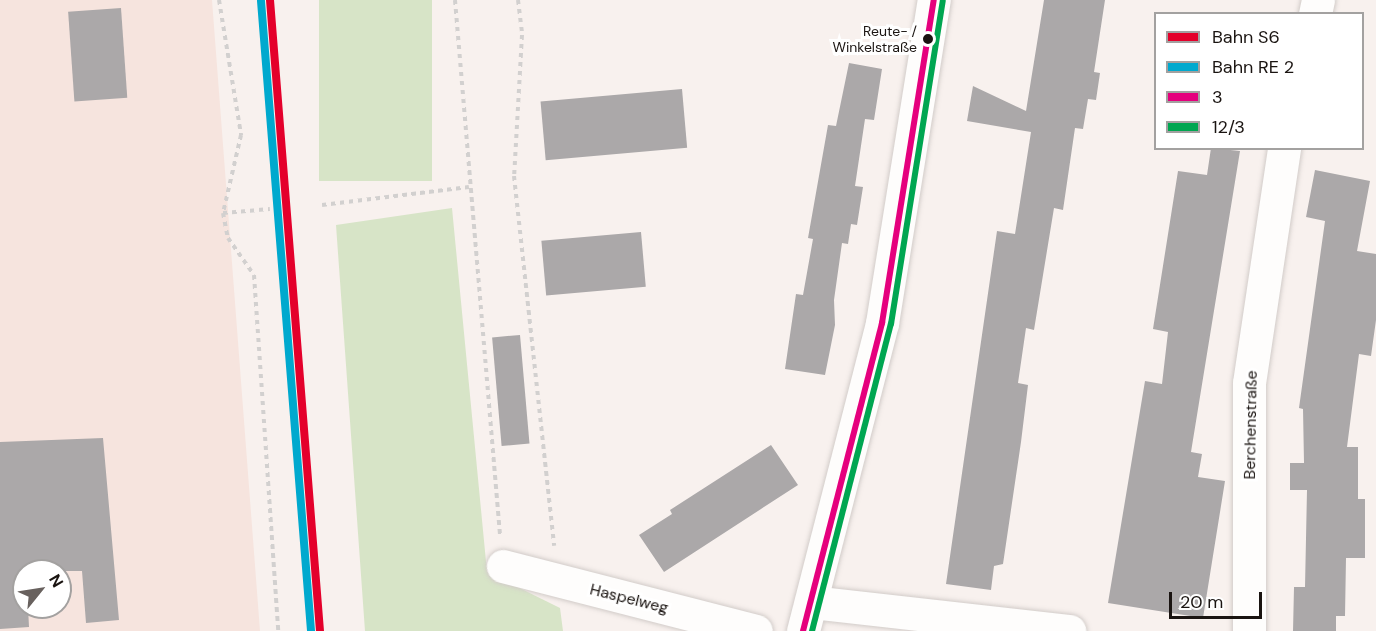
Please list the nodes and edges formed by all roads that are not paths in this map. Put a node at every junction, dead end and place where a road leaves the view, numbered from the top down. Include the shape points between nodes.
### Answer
1 (934, 0) edge
2 (1284, 150) edge
3 (503, 566) road end
4 (807, 616) edge
5 (756, 631) edge
6 (1069, 631) edge
7 (1249, 631) edge

1 - 4 street via 882,323
2 - 7 street, Berchenstraße via 1249,383
3 - 5 street, Haspelweg
4 - 6 street

